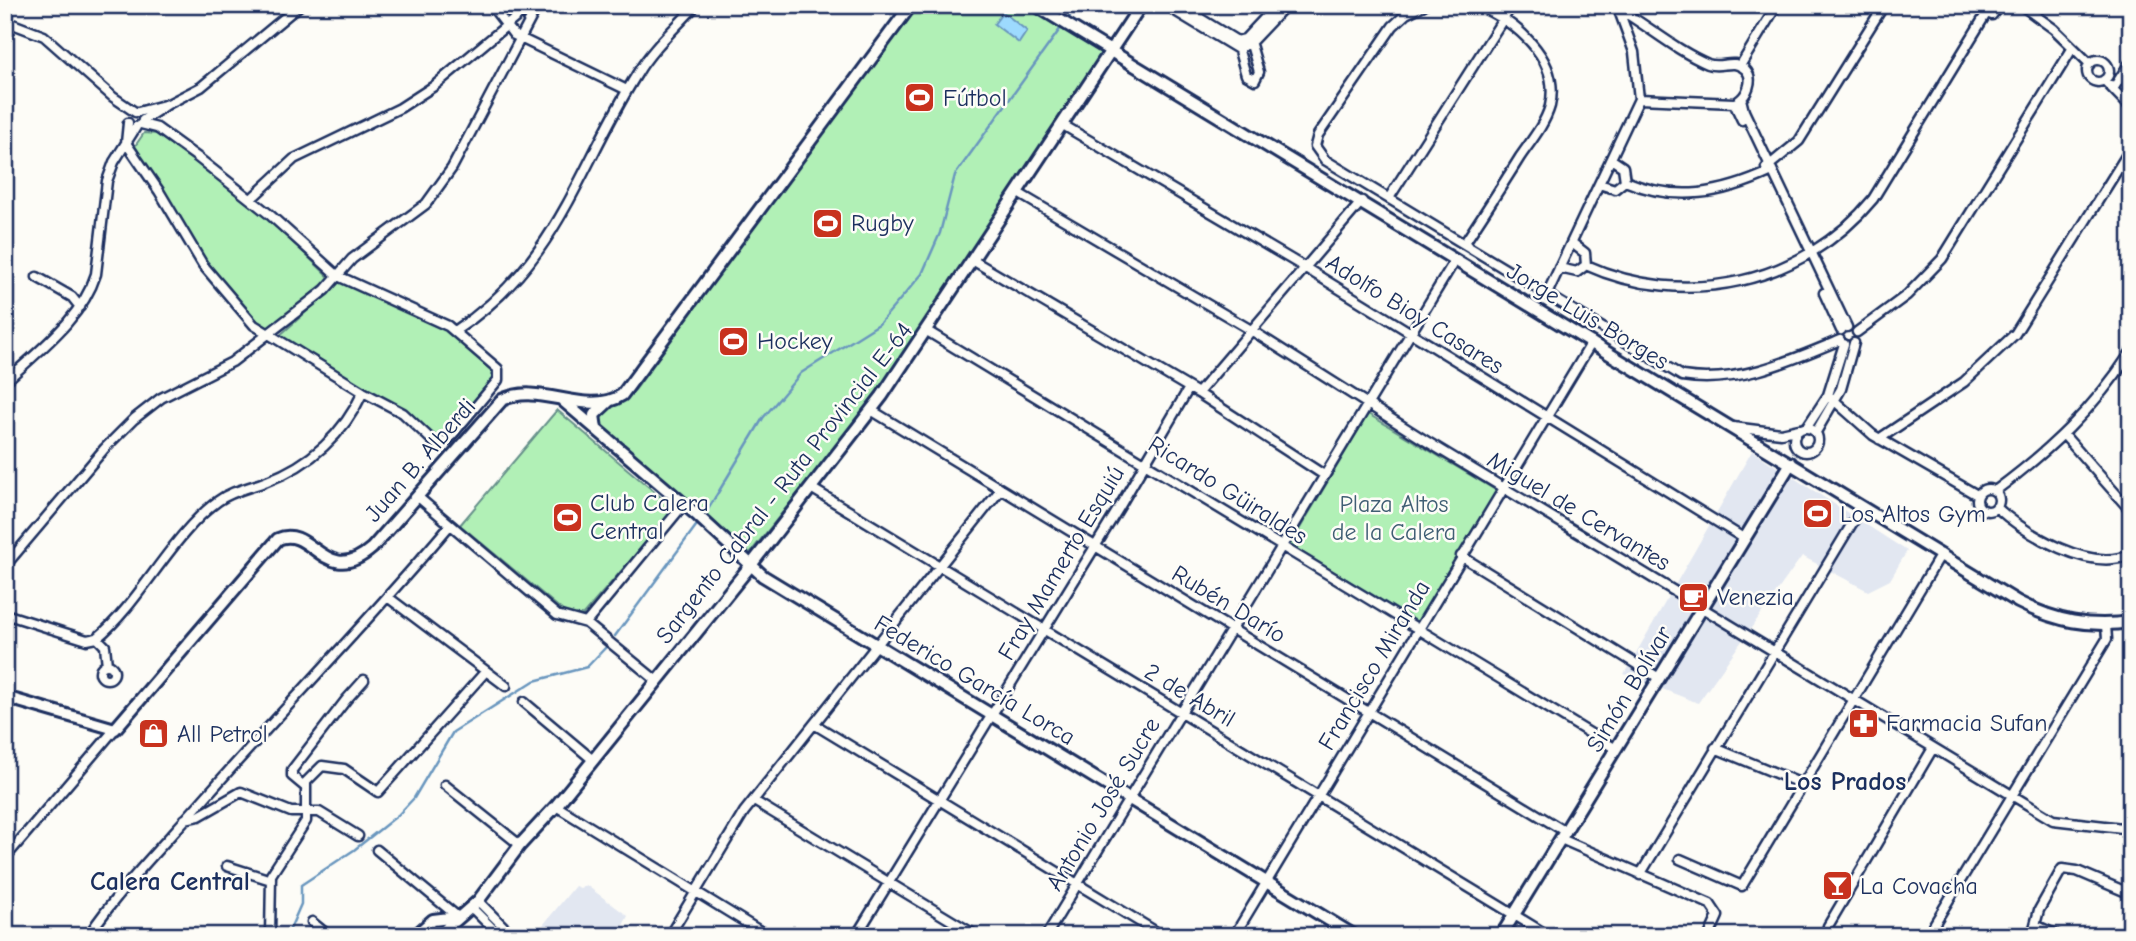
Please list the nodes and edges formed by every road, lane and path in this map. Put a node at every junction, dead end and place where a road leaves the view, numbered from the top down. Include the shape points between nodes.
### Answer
1 (300, 5) edge
2 (491, 5) edge
3 (531, 5) edge
4 (538, 5) edge
5 (696, 5) edge
6 (911, 5) edge
7 (1035, 5) edge
8 (1141, 5) edge
9 (1277, 5) edge
10 (1286, 5) edge
11 (1424, 5) edge
12 (1476, 5) edge
13 (1513, 5) edge
14 (1777, 5) edge
15 (1888, 5) edge
16 (2021, 5) edge
17 (1176, 7) edge
18 (1617, 7) edge
19 (2001, 7) edge
20 (1984, 9) edge
21 (1503, 20) junction
22 (5, 21) edge
23 (1642, 23) junction
24 (506, 26) junction
25 (1628, 32) junction
26 (521, 38) junction
27 (1250, 39) junction
28 (1238, 45) junction
29 (2072, 49) junction
30 (1112, 50) junction
31 (2131, 61) edge
32 (2090, 64) junction
33 (1740, 66) junction
34 (2104, 80) junction
35 (2113, 89) junction
36 (627, 90) junction
37 (1639, 99) junction
38 (1738, 101) junction
39 (2131, 107) edge
40 (135, 120) junction
41 (1063, 125) junction
42 (125, 143) junction
43 (2131, 148) edge
44 (1611, 159) junction
45 (1769, 170) junction
46 (1625, 181) junction
47 (1599, 184) junction
48 (1018, 193) junction
49 (1390, 198) junction
50 (251, 199) junction
51 (1362, 201) junction
52 (1572, 243) junction
53 (1464, 244) junction
54 (1809, 255) junction
55 (1455, 260) junction
56 (974, 261) junction
57 (1586, 265) junction
58 (1304, 267) junction
59 (1559, 268) junction
60 (338, 276) junction
61 (37, 277) dead end
62 (1546, 294) junction
63 (80, 307) junction
64 (1844, 328) junction
65 (1251, 330) junction
66 (455, 331) junction
67 (927, 331) junction
68 (1857, 332) junction
69 (1409, 334) junction
70 (267, 335) junction
71 (1592, 342) junction
72 (1846, 343) junction
73 (2131, 352) edge
74 (5, 382) edge
75 (1189, 388) junction
76 (363, 392) junction
77 (1198, 393) junction
78 (1831, 398) junction
79 (560, 399) junction
80 (611, 401) junction
81 (1366, 403) junction
82 (871, 410) junction
83 (1545, 416) junction
84 (1817, 421) junction
85 (1731, 427) junction
86 (1803, 428) junction
87 (596, 429) junction
88 (1816, 432) junction
89 (2064, 435) junction
90 (1879, 439) junction
91 (1797, 448) junction
92 (1811, 451) junction
93 (1144, 461) junction
94 (1791, 463) junction
95 (1324, 475) junction
96 (1503, 487) junction
97 (811, 488) junction
98 (1001, 489) junction
99 (1996, 491) junction
100 (1977, 495) junction
101 (418, 497) junction
102 (684, 504) junction
103 (1862, 507) junction
104 (1996, 508) junction
105 (2131, 512) edge
106 (450, 525) junction
107 (1745, 539) junction
108 (1095, 546) junction
109 (1281, 546) junction
110 (1941, 554) junction
111 (2131, 554) edge
112 (1461, 556) junction
113 (751, 565) junction
114 (5, 566) edge
115 (940, 566) junction
116 (388, 598) junction
117 (1702, 608) junction
118 (5, 614) edge
119 (2131, 622) edge
120 (586, 623) junction
121 (2106, 625) junction
122 (1232, 628) junction
123 (1044, 629) junction
124 (1418, 629) junction
125 (97, 638) junction
126 (875, 645) junction
127 (1775, 652) junction
128 (107, 665) dead end
129 (486, 671) junction
130 (1659, 678) junction
131 (364, 680) dead end
132 (657, 681) junction
133 (506, 686) dead end
134 (5, 697) edge
135 (1853, 700) junction
136 (524, 702) dead end
137 (1368, 711) junction
138 (1181, 712) junction
139 (991, 714) junction
140 (814, 724) junction
141 (115, 729) junction
142 (1715, 748) junction
143 (1933, 748) junction
144 (1616, 749) junction
145 (593, 760) junction
146 (1802, 784) junction
147 (445, 785) dead end
148 (304, 786) junction
149 (1319, 795) junction
150 (2013, 797) junction
151 (1128, 798) junction
152 (940, 800) junction
153 (754, 801) junction
154 (556, 806) junction
155 (306, 812) junction
156 (186, 819) junction
157 (2131, 830) edge
158 (1563, 835) junction
159 (358, 836) dead end
160 (520, 845) junction
161 (377, 850) dead end
162 (5, 858) edge
163 (1681, 859) dead end
164 (227, 866) dead end
165 (1640, 874) junction
166 (271, 880) junction
167 (888, 882) junction
168 (1267, 882) junction
169 (1078, 884) junction
170 (695, 892) junction
171 (2131, 894) edge
172 (475, 904) junction
173 (1514, 915) junction
174 (458, 917) junction
175 (312, 922) dead end
176 (2035, 925) junction
177 (88, 936) edge
178 (270, 936) edge
179 (329, 936) edge
180 (415, 936) edge
181 (438, 936) edge
182 (500, 936) edge
183 (513, 936) edge
184 (669, 936) edge
185 (768, 936) edge
186 (856, 936) edge
187 (977, 936) edge
188 (1045, 936) edge
189 (1163, 936) edge
190 (1234, 936) edge
191 (1355, 936) edge
192 (1501, 936) edge
193 (1549, 936) edge
194 (1709, 936) edge
195 (1826, 936) edge
196 (1927, 936) edge
197 (2032, 936) edge
198 (2059, 936) edge

1 - 40 street via 201,87
2 - 24 street
3 - 24 street
4 - 26 street
5 - 36 street via 649,57
6 - 80 street via 645,368
7 - 30 street, Jorge Luis Borges
8 - 30 street, Sargento Cabral - Ruta Provincial E-64
9 - 27 street
10 - 27 street
11 - 49 street via 1393,26 1318,135 1318,152 1325,160
12 - 21 street
13 - 21 street
14 - 33 street
15 - 45 street via 1799,141
16 - 29 street
17 - 28 street
18 - 23 street
18 - 25 street
19 - 20 street via 1992,15
20 - 54 street via 1878,191 1849,224
21 - 49 street
21 - 53 street via 1538,50 1548,71 1550,104 1541,126
22 - 40 street via 44,36
23 - 25 street via 1632,24
23 - 33 street via 1707,64
24 - 26 street
24 - 50 street via 427,91 294,159
25 - 37 street via 1638,68
26 - 36 street
26 - 60 street via 432,198 352,259
27 - 28 street
27 - 28 street via 1259,72 1255,80 1245,75
29 - 32 street
29 - 68 street via 1942,259 1906,295
30 - 41 street, Sargento Cabral - Ruta Provincial E-64
30 - 51 street, Jorge Luis Borges
31 - 35 street
32 - 34 street via 2089,77
32 - 34 street via 2106,64 2109,71
33 - 38 street via 1750,80
34 - 35 street
35 - 39 street
36 - 66 street via 545,244 500,297
37 - 38 street
37 - 44 street
38 - 45 street
40 - 42 street
40 - 50 street via 157,128
41 - 48 street, Sargento Cabral - Ruta Provincial E-64
41 - 58 street, Adolfo Bioy Casares
42 - 63 street via 109,173 96,274
42 - 70 street via 203,265
43 - 90 street via 2015,334 1964,382
44 - 46 street via 1623,167
44 - 47 street
45 - 46 street via 1718,192 1682,196
45 - 54 street
46 - 47 street via 1615,189
47 - 52 street
48 - 56 street, Sargento Cabral - Ruta Provincial E-64
48 - 65 street, Miguel de Cervantes
49 - 53 street
50 - 60 street
51 - 55 street, Jorge Luis Borges
51 - 58 street
52 - 57 street via 1585,253
52 - 59 street
53 - 62 street
54 - 57 street via 1768,274 1706,287 1641,284
54 - 64 street
55 - 69 street, Antonio José Sucre
55 - 71 street, Jorge Luis Borges
56 - 67 street, Sargento Cabral - Ruta Provincial E-64
56 - 75 street
57 - 59 street via 1577,272
58 - 65 street
58 - 69 street, Adolfo Bioy Casares
59 - 62 street
60 - 66 street
60 - 70 street
61 - 63 street via 72,297
62 - 72 street via 1682,376 1748,373
63 - 74 street
64 - 68 street
64 - 72 street
65 - 77 street
65 - 81 street, Miguel de Cervantes
66 - 76 street via 498,369 500,376 447,441 435,443 403,413
67 - 82 street, Sargento Cabral - Ruta Provincial E-64
67 - 93 street, Ricardo Güiraldes
68 - 72 street
69 - 81 street, Antonio José Sucre
69 - 83 street, Adolfo Bioy Casares
70 - 76 street
70 - 114 street via 222,368 161,398 134,419
71 - 83 street, Francisco Miranda
71 - 85 street, Jorge Luis Borges
72 - 78 street via 1846,376
73 - 89 street via 2099,398
75 - 77 street
75 - 93 street, Fray Mamerto Esquiú
76 - 125 street via 341,429 316,454 284,474 238,490 210,507
77 - 95 street
78 - 84 street
78 - 90 street
79 - 80 street, Juan B. Alberdi
79 - 87 street, Federico García Lorca
79 - 101 street, Juan B. Alberdi via 520,394 502,400
80 - 87 street via 594,415
81 - 95 street, Antonio José Sucre
81 - 96 street, Miguel de Cervantes
82 - 97 street, Sargento Cabral - Ruta Provincial E-64
82 - 98 street, Rubén Darío
83 - 96 street, Francisco Miranda
83 - 107 street, Adolfo Bioy Casares
84 - 86 street
84 - 88 street
85 - 86 street via 1781,433
85 - 94 street, Jorge Luis Borges
86 - 88 street
86 - 91 street via 1793,438
87 - 102 street, Federico García Lorca
88 - 92 street via 1817,445
89 - 99 street
89 - 105 street
90 - 100 street
91 - 92 street
91 - 94 street, Simón Bolívar
92 - 94 street, Simón Bolívar
93 - 108 street, Fray Mamerto Esquiú
93 - 109 street, Ricardo Güiraldes
94 - 103 street, Jorge Luis Borges
94 - 107 street, Simón Bolívar
95 - 109 street, Antonio José Sucre
96 - 112 street, Francisco Miranda
96 - 117 street, Miguel de Cervantes
97 - 113 street, Sargento Cabral - Ruta Provincial E-64
97 - 115 street, 2 de Abril
98 - 108 street, Rubén Darío
98 - 115 street
99 - 100 street via 1986,488
99 - 104 street
100 - 104 street via 1983,510
101 - 106 street
101 - 141 street, Juan B. Alberdi via 372,548 350,562 326,559 294,538 278,539
102 - 113 street, Federico García Lorca
102 - 120 street
103 - 110 street, Jorge Luis Borges
103 - 127 street
104 - 111 street via 2079,557 2103,561
106 - 116 street
106 - 120 street via 557,615
107 - 117 street, Simón Bolívar
108 - 122 street, Rubén Darío
108 - 123 street, Fray Mamerto Esquiú
109 - 122 street, Antonio José Sucre
109 - 124 street, Ricardo Güiraldes
110 - 121 street, Jorge Luis Borges via 2036,611 2073,623
110 - 135 street
112 - 124 street, Francisco Miranda
112 - 130 street
113 - 126 street, Federico García Lorca
113 - 132 street, Sargento Cabral - Ruta Provincial E-64
115 - 123 street, 2 de Abril
115 - 126 street
116 - 129 street
116 - 156 street
117 - 127 street, Miguel de Cervantes
117 - 130 street, Simón Bolívar
118 - 125 street via 87,640
119 - 121 street, Jorge Luis Borges
120 - 132 street
121 - 150 street via 2107,639
122 - 137 street, Rubén Darío
122 - 138 street, Antonio José Sucre
123 - 138 street, 2 de Abril
123 - 139 street, Fray Mamerto Esquiú
124 - 137 street, Francisco Miranda
124 - 144 street, Ricardo Güiraldes
125 - 128 street via 105,646
126 - 139 street, Federico García Lorca
126 - 140 street
127 - 135 street, Miguel de Cervantes
127 - 142 street
129 - 133 street
129 - 148 street via 381,790 375,792 344,769 322,766
130 - 144 street, Simón Bolívar
131 - 148 street via 292,770 292,776
132 - 145 street, Sargento Cabral - Ruta Provincial E-64
134 - 141 street
135 - 143 street, Miguel de Cervantes
135 - 146 street
136 - 145 street
137 - 149 street, Francisco Miranda
137 - 158 street, Rubén Darío
138 - 149 street, 2 de Abril
138 - 151 street, Antonio José Sucre
139 - 151 street, Federico García Lorca
139 - 152 street, Fray Mamerto Esquiú
140 - 152 street
140 - 153 street
141 - 162 street, Juan B. Alberdi
142 - 146 street
142 - 165 street
143 - 150 street, Miguel de Cervantes
143 - 195 street
144 - 158 street, Simón Bolívar
145 - 154 street, Sargento Cabral - Ruta Provincial E-64
146 - 163 street via 1742,886
147 - 160 street
148 - 155 street
149 - 168 street, Francisco Miranda
149 - 173 street, 2 de Abril
150 - 157 street, Miguel de Cervantes via 2053,820
150 - 196 street
151 - 168 street, Federico García Lorca
151 - 169 street, Antonio José Sucre
152 - 167 street, Fray Mamerto Esquiú
152 - 169 street
153 - 167 street
153 - 170 street
154 - 160 street, Sargento Cabral - Ruta Provincial E-64
154 - 170 street
155 - 156 street via 291,813 241,792
155 - 159 street via 319,812
155 - 166 street via 306,821
156 - 177 street via 120,891
158 - 165 street, Rubén Darío
158 - 173 street, Simón Bolívar
160 - 172 street, Sargento Cabral - Ruta Provincial E-64
161 - 174 street
164 - 166 street
165 - 194 street, Rubén Darío via 1717,910 1717,922
166 - 178 street
167 - 186 street, Fray Mamerto Esquiú
167 - 187 street
168 - 190 street, Francisco Miranda
168 - 191 street, Federico García Lorca
169 - 188 street, Antonio José Sucre
169 - 189 street
170 - 184 street
170 - 185 street
171 - 176 street via 2077,871 2059,871
172 - 174 street, Sargento Cabral - Ruta Provincial E-64
172 - 182 street
172 - 183 street
173 - 192 street, Simón Bolívar
173 - 193 street, 2 de Abril
174 - 180 street, Sargento Cabral - Ruta Provincial E-64 via 433,920
174 - 181 street, Sargento Cabral - Ruta Provincial E-64
175 - 179 street
176 - 197 street
176 - 198 street

